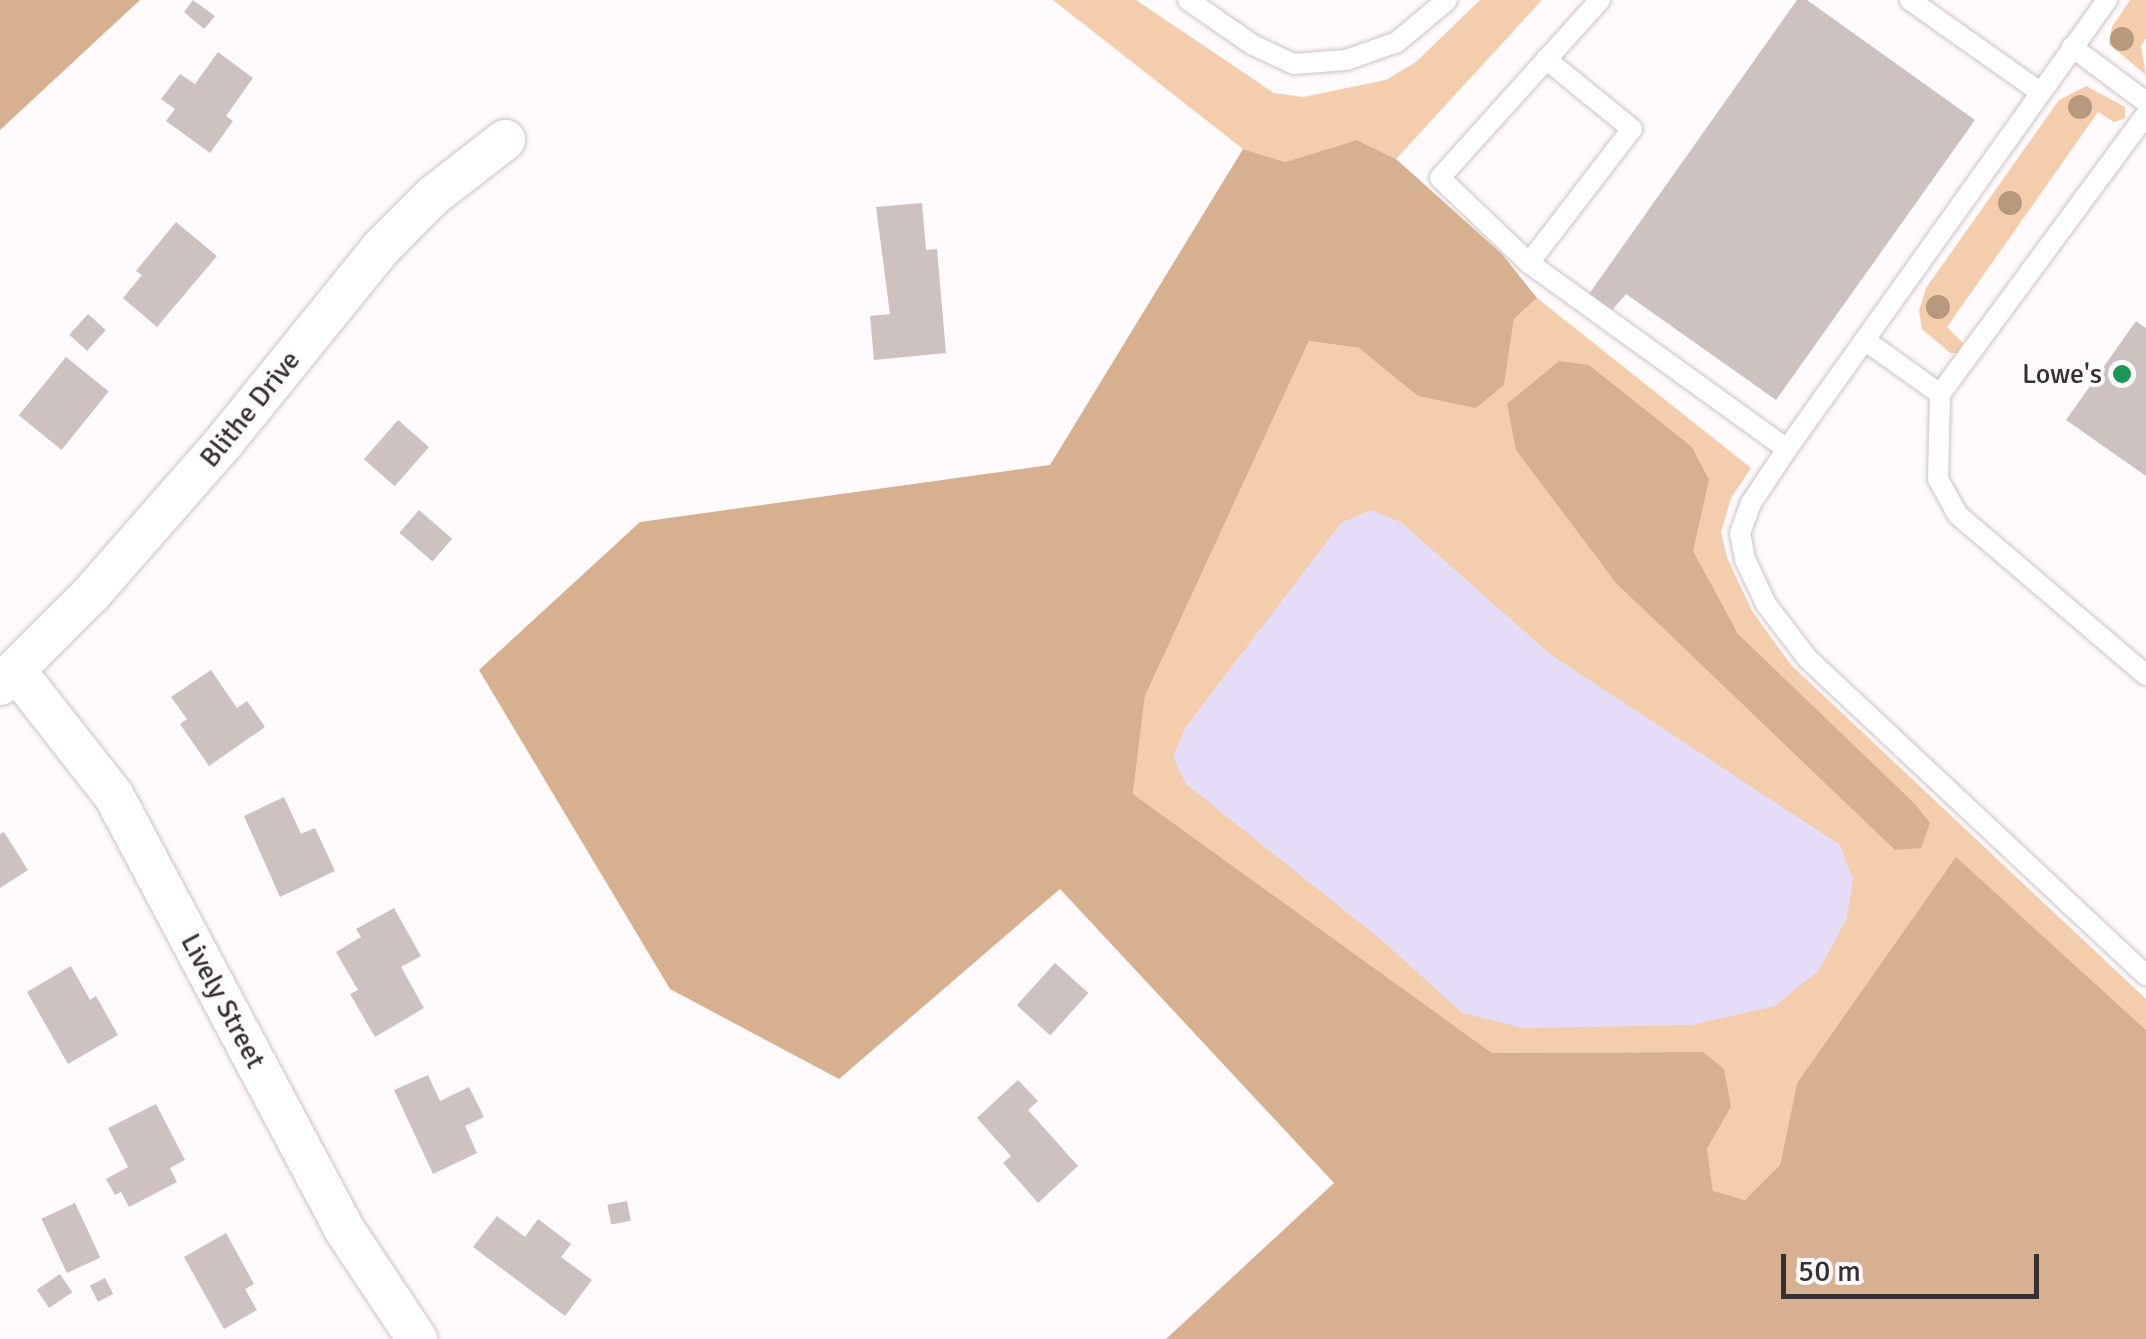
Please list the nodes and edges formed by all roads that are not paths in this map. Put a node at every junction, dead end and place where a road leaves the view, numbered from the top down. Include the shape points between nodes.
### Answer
1 (1188, 0) edge
2 (1447, 0) edge
3 (1600, 0) edge
4 (1910, 0) edge
5 (2107, 0) edge
6 (2072, 47) junction
7 (1546, 58) junction
8 (2040, 92) junction
9 (2146, 102) edge
10 (2146, 115) edge
11 (505, 140) dead end
12 (1529, 263) junction
13 (1866, 341) junction
14 (1940, 394) junction
15 (1787, 449) junction
16 (2146, 675) edge
17 (8, 678) edge
18 (2146, 975) edge
19 (417, 1339) edge

1 - 2 lane via 1294,64 1346,60 1397,42
3 - 7 lane
4 - 8 lane
5 - 6 lane
6 - 8 lane
6 - 9 lane
7 - 12 lane via 1632,129
7 - 12 lane via 1440,178
8 - 13 lane
10 - 14 lane
11 - 17 street, Blithe Drive via 381,248 224,442
12 - 15 lane
13 - 14 lane
13 - 15 lane
14 - 16 lane via 1938,479 1958,515
15 - 18 lane via 1751,503 1740,533 1766,604 1808,659
17 - 19 street, Lively Street via 114,796 344,1229

